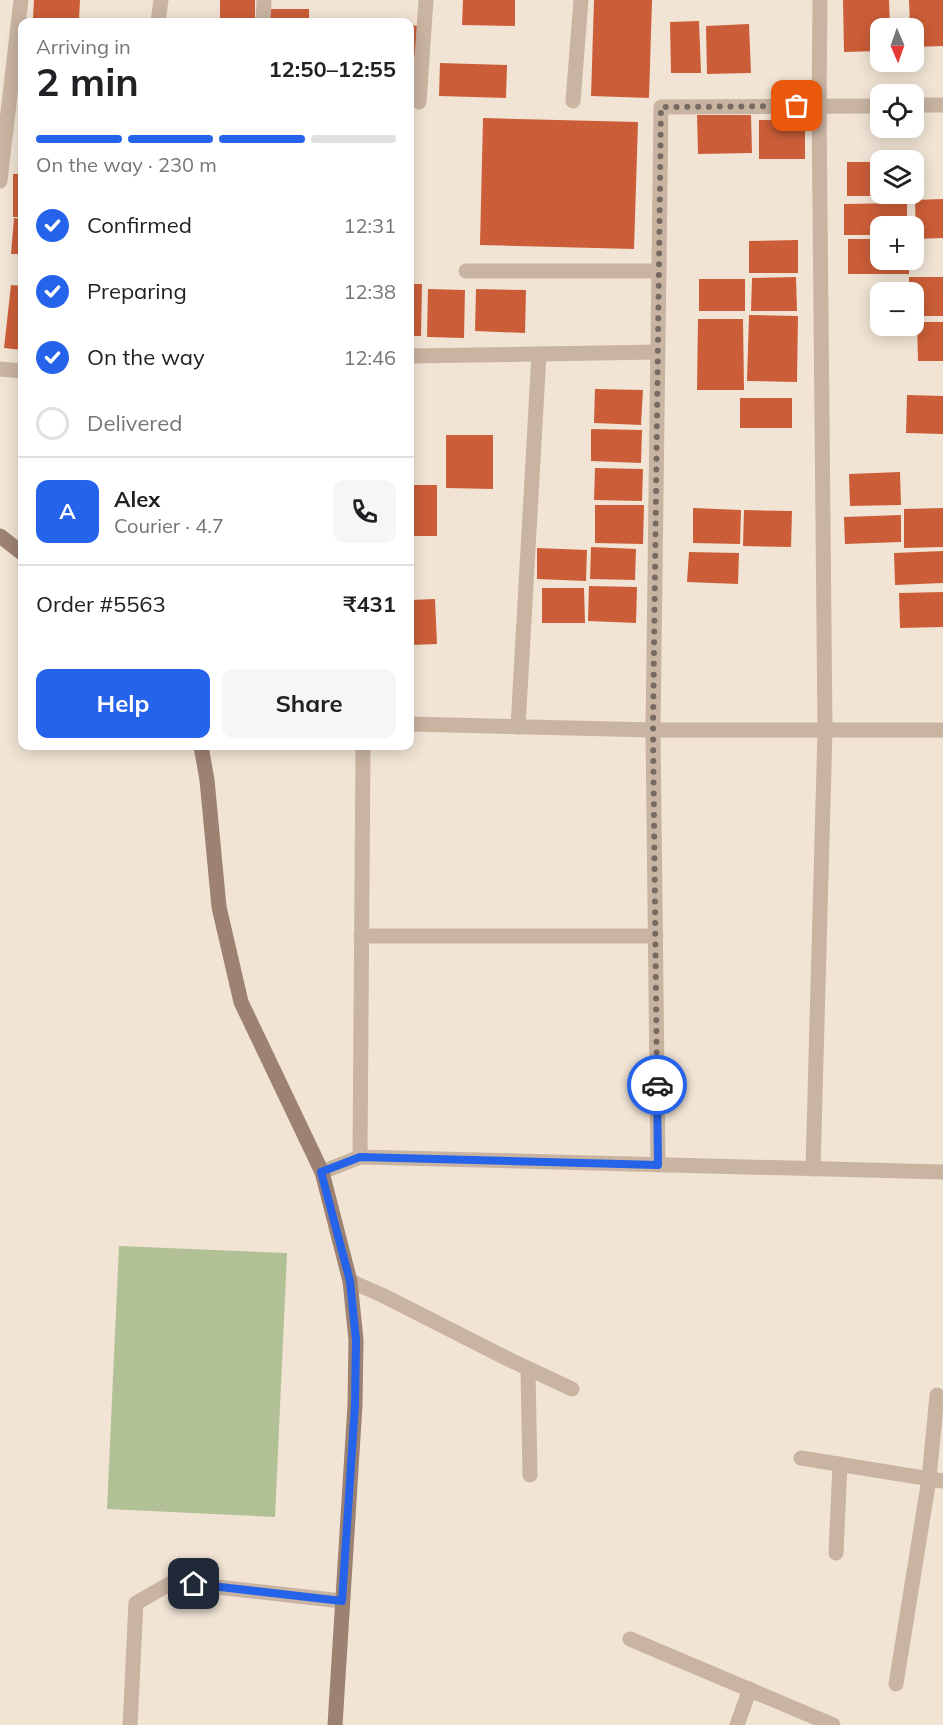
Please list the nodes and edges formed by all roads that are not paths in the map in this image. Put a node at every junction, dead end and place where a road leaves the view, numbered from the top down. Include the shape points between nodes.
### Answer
1 (21, 0) edge
2 (161, 0) edge
3 (264, 0) edge
4 (426, 0) edge
5 (581, 0) edge
6 (820, 0) edge
7 (19, 18) edge
8 (159, 18) edge
9 (263, 18) edge
10 (18, 26) edge
11 (573, 101) dead end
12 (419, 102) dead end
13 (924, 105) edge
14 (943, 105) edge
15 (819, 106) junction
16 (870, 106) edge
17 (0, 181) edge
18 (466, 271) dead end
19 (659, 271) junction
20 (658, 352) junction
21 (539, 354) junction
22 (414, 356) edge
23 (0, 369) edge
24 (18, 371) edge
25 (0, 536) edge
26 (18, 550) edge
27 (414, 724) edge
28 (518, 727) junction
29 (653, 729) junction
30 (825, 730) junction
31 (943, 730) edge
32 (202, 750) edge
33 (363, 750) edge
34 (361, 936) junction
35 (656, 936) junction
36 (360, 1157) junction
37 (658, 1165) junction
38 (813, 1169) junction
39 (321, 1172) junction
40 (943, 1172) edge
41 (350, 1281) junction
42 (528, 1369) junction
43 (572, 1389) dead end
44 (937, 1395) dead end
45 (801, 1458) dead end
46 (840, 1464) junction
47 (530, 1475) dead end
48 (936, 1480) edge
49 (836, 1553) dead end
50 (342, 1601) junction
51 (630, 1639) dead end
52 (896, 1684) dead end
53 (750, 1689) junction
54 (130, 1725) edge
55 (335, 1725) edge
56 (737, 1725) edge
57 (833, 1725) edge

1 - 7 street
2 - 8 street
3 - 9 street
4 - 12 street
5 - 11 street
6 - 15 street
10 - 17 street
13 - 14 street
15 - 16 street
15 - 19 street via 661,107
15 - 30 street
18 - 19 street
19 - 20 street
20 - 21 street
20 - 29 street
21 - 22 street
21 - 28 street
23 - 24 street
25 - 26 street
27 - 28 street
28 - 29 street
29 - 30 street
29 - 35 street
30 - 31 street
30 - 38 street
32 - 39 street via 219,907 241,1002
33 - 34 street
34 - 35 street
34 - 36 street
35 - 37 street
36 - 37 street
36 - 39 street
37 - 38 street
38 - 40 street
39 - 41 street
41 - 42 street
41 - 50 street via 356,1340 355,1405
42 - 43 street
42 - 47 street
44 - 48 street
45 - 46 street
46 - 48 street
46 - 49 street
48 - 52 street
50 - 54 street via 173,1582 136,1603
50 - 55 street
51 - 53 street
53 - 56 street
53 - 57 street

